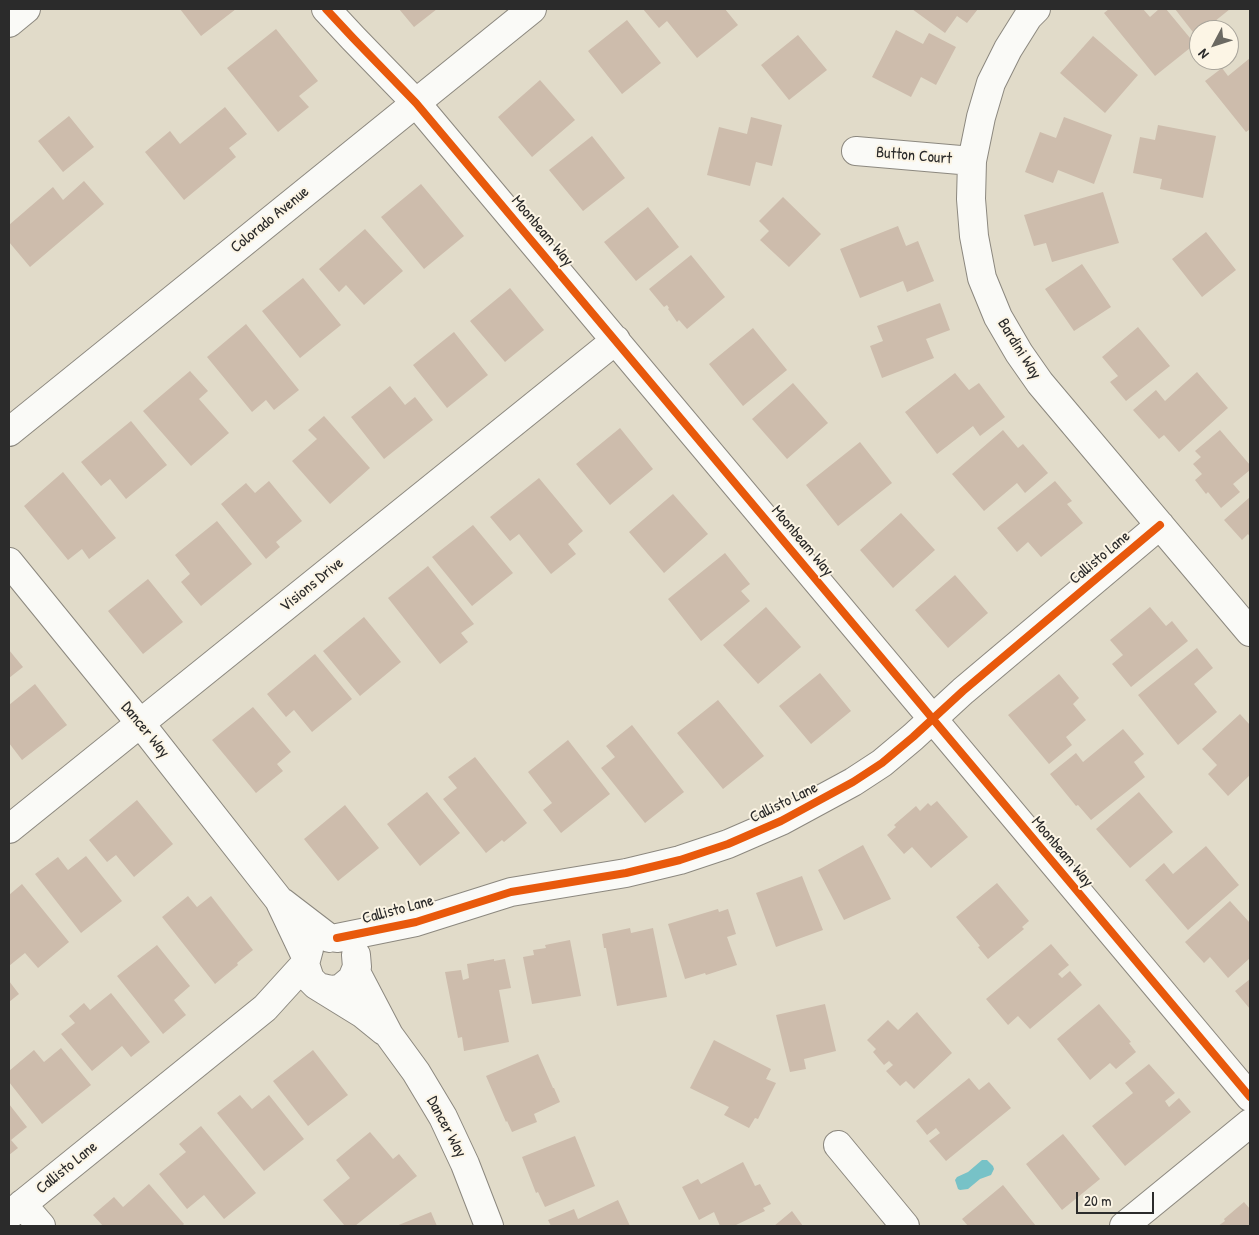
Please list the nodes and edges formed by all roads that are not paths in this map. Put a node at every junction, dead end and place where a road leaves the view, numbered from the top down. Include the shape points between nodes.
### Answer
1 (26, 9) edge
2 (326, 9) edge
3 (532, 9) edge
4 (1036, 9) edge
5 (9, 23) edge
6 (416, 102) junction
7 (856, 151) dead end
8 (972, 161) junction
9 (616, 340) junction
10 (9, 432) edge
11 (1160, 525) junction
12 (9, 562) edge
13 (1250, 632) edge
14 (933, 719) junction
15 (140, 723) junction
16 (9, 829) edge
17 (279, 900) junction
18 (416, 922) junction
19 (333, 938) junction
20 (357, 969) junction
21 (313, 973) junction
22 (389, 1035) junction
23 (1250, 1097) edge
24 (1250, 1123) edge
25 (838, 1145) dead end
26 (16, 1210) edge
27 (41, 1226) edge
28 (489, 1226) edge
29 (904, 1226) edge
30 (1124, 1226) edge

1 - 5 street
2 - 6 street, Moonbeam Way
3 - 6 street, Colorado Avenue
4 - 8 street, Bardini Way via 1008,49 991,84 980,117
6 - 9 street, Moonbeam Way
6 - 10 street, Colorado Avenue
7 - 8 street, Button Court
8 - 11 street, Bardini Way via 974,236 982,278 998,317 1040,383
9 - 14 street, Moonbeam Way
9 - 15 street, Visions Drive
11 - 13 street, Bardini Way
11 - 14 street, Callisto Lane
12 - 15 street, Dancer Way
14 - 18 street, Callisto Lane via 882,763 853,782 781,821 728,844 626,873 511,892
14 - 23 street, Moonbeam Way
15 - 16 street, Visions Drive
15 - 17 street, Dancer Way
17 - 19 street, Dancer Way
17 - 21 street, Dancer Way
18 - 19 street, Callisto Lane
18 - 20 street, Callisto Lane
19 - 20 street, Dancer Way via 350,946 357,959
19 - 21 street, Callisto Lane via 321,940 309,950
20 - 21 street, Callisto Lane via 352,979 340,989 331,990
20 - 22 street, Dancer Way
21 - 22 street, Dancer Way
21 - 26 street, Callisto Lane via 265,1008
22 - 28 street, Dancer Way via 442,1116
24 - 30 street
25 - 29 street
26 - 27 street

